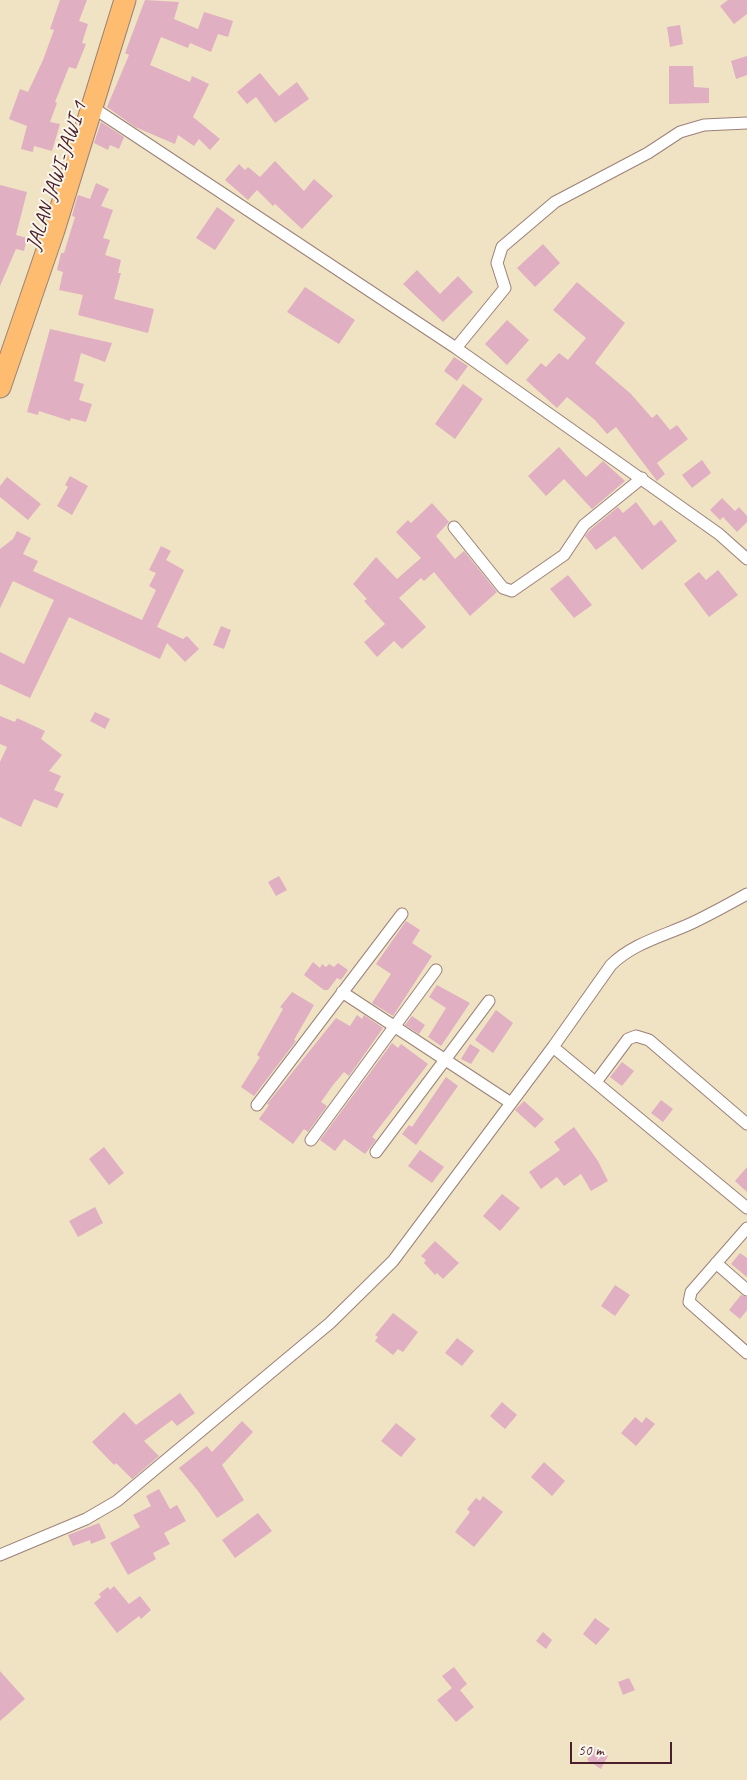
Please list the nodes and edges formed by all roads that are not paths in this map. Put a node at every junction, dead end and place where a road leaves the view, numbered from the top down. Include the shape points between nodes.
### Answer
1 (112, 0) edge
2 (124, 0) edge
3 (92, 107) junction
4 (747, 123) edge
5 (48, 227) junction
6 (456, 348) junction
7 (0, 351) edge
8 (0, 387) edge
9 (642, 478) junction
10 (454, 527) dead end
11 (747, 558) edge
12 (747, 894) edge
13 (402, 914) dead end
14 (436, 970) dead end
15 (342, 992) junction
16 (488, 1001) dead end
17 (394, 1028) junction
18 (553, 1047) junction
19 (446, 1061) junction
20 (596, 1082) junction
21 (511, 1103) junction
22 (257, 1104) dead end
23 (747, 1124) edge
24 (311, 1140) dead end
25 (376, 1152) dead end
26 (746, 1205) edge
27 (747, 1228) edge
28 (716, 1263) junction
29 (747, 1290) edge
30 (747, 1353) edge
31 (0, 1555) edge

1 - 5 highway, JALAN JAWI-JAWI 1
2 - 3 highway
3 - 5 highway
3 - 6 street
4 - 6 street via 704,125 680,132 648,153 555,202 502,247 497,263 505,288
5 - 7 highway, JALAN JAWI-JAWI 1
5 - 8 highway
6 - 9 street
9 - 10 street via 584,525 564,555 512,590 503,588
9 - 11 street
12 - 18 street via 622,954
13 - 15 street
14 - 17 street
15 - 17 street
15 - 22 street
16 - 19 street
17 - 19 street
17 - 24 street
18 - 20 street
18 - 21 street
19 - 21 street
19 - 25 street
20 - 23 street via 628,1039 636,1036 648,1040
20 - 26 street
21 - 31 street via 394,1261 330,1323 117,1501 79,1522
27 - 28 street
28 - 29 street
28 - 30 street via 691,1292 688,1302

